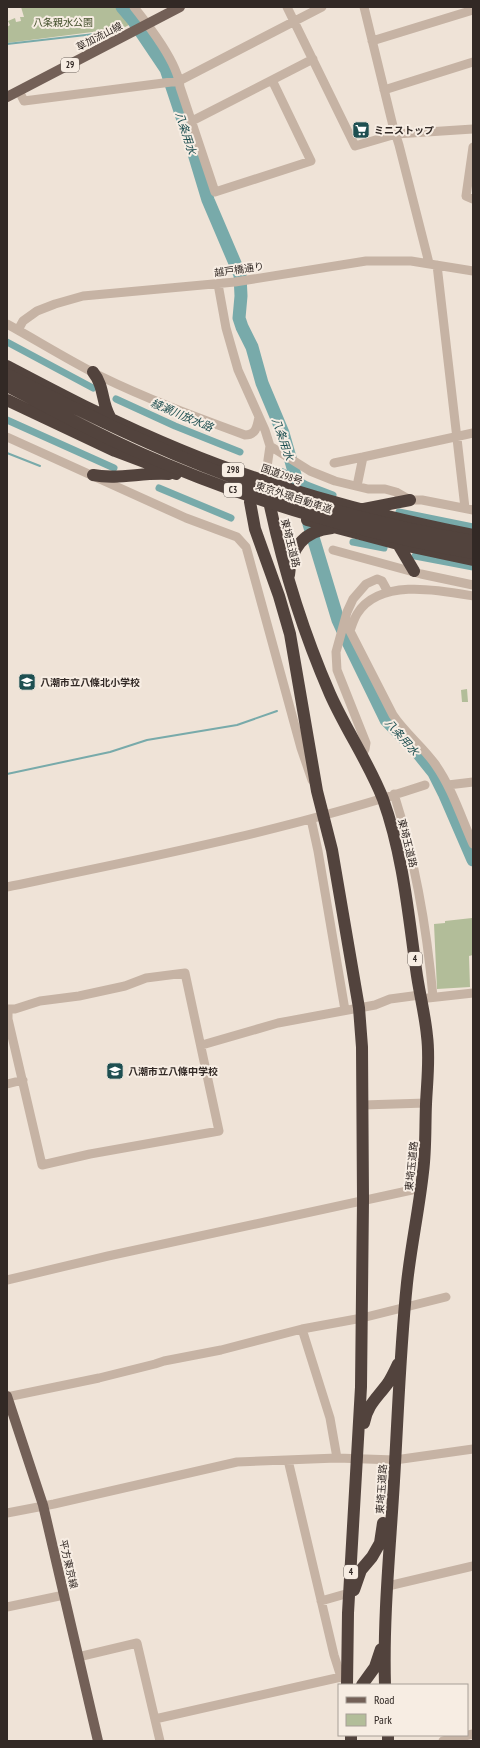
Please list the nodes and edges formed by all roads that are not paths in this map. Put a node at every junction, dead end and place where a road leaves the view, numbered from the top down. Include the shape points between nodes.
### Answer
1 (134, 7) edge
2 (180, 7) edge
3 (287, 7) edge
4 (322, 7) edge
5 (364, 7) edge
6 (473, 10) edge
7 (294, 21) junction
8 (148, 24) junction
9 (372, 41) junction
10 (312, 59) junction
11 (473, 62) edge
12 (272, 80) junction
13 (179, 81) junction
14 (384, 90) junction
15 (19, 91) junction
16 (7, 97) edge
17 (192, 121) junction
18 (473, 129) edge
19 (396, 134) junction
20 (473, 147) edge
21 (473, 199) edge
22 (433, 264) junction
23 (473, 271) edge
24 (218, 284) junction
25 (7, 324) edge
26 (18, 330) junction
27 (7, 366) edge
28 (94, 372) junction
29 (7, 374) edge
30 (7, 386) edge
31 (8, 401) edge
32 (110, 417) junction
33 (259, 417) junction
34 (473, 433) edge
35 (7, 437) edge
36 (458, 437) junction
37 (270, 446) junction
38 (363, 457) junction
39 (334, 464) dead end
40 (92, 475) junction
41 (178, 475) junction
42 (265, 481) junction
43 (357, 486) junction
44 (410, 500) junction
45 (250, 502) junction
46 (270, 508) junction
47 (469, 509) edge
48 (359, 510) junction
49 (333, 528) junction
50 (473, 535) edge
51 (473, 541) edge
52 (398, 544) junction
53 (333, 550) dead end
54 (473, 553) edge
55 (473, 560) edge
56 (414, 571) junction
57 (288, 582) junction
58 (473, 585) edge
59 (388, 592) junction
60 (473, 596) edge
61 (362, 755) junction
62 (473, 782) edge
63 (425, 785) dead end
64 (448, 785) junction
65 (316, 790) junction
66 (394, 794) junction
67 (382, 798) junction
68 (324, 816) junction
69 (310, 819) junction
70 (473, 844) edge
71 (7, 887) edge
72 (473, 993) edge
73 (425, 997) junction
74 (359, 1008) junction
75 (345, 1010) junction
76 (202, 1045) junction
77 (23, 1080) junction
78 (7, 1084) edge
79 (426, 1103) junction
80 (363, 1105) junction
81 (421, 1188) junction
82 (363, 1200) junction
83 (7, 1280) edge
84 (446, 1298) dead end
85 (405, 1308) junction
86 (362, 1318) junction
87 (302, 1329) junction
88 (401, 1357) junction
89 (7, 1397) edge
90 (473, 1449) edge
91 (337, 1458) junction
92 (356, 1458) junction
93 (288, 1460) junction
94 (395, 1460) junction
95 (43, 1506) junction
96 (7, 1513) edge
97 (473, 1566) edge
98 (388, 1586) junction
99 (349, 1593) junction
100 (64, 1596) junction
101 (321, 1601) junction
102 (7, 1607) edge
103 (348, 1613) junction
104 (386, 1618) junction
105 (78, 1657) junction
106 (345, 1681) edge
107 (363, 1684) edge
108 (385, 1684) edge
109 (155, 1719) junction
110 (464, 1736) edge
111 (98, 1741) edge
112 (160, 1741) edge
113 (443, 1741) edge

1 - 8 street
2 - 8 main road, 草加流山線 / 29
3 - 7 street
4 - 7 street
5 - 9 street
6 - 9 street
7 - 10 street
7 - 13 street
8 - 13 street via 177,72
8 - 15 main road, 草加流山線 / 29
9 - 14 street
10 - 12 street
10 - 19 street via 355,146
11 - 14 street
12 - 17 street
12 - 17 street via 311,161 215,192
13 - 15 street via 24,101
13 - 17 street
14 - 19 street
15 - 16 main road, 草加流山線 / 29
18 - 19 street
19 - 22 street
20 - 21 street via 466,196
22 - 23 street, 越戸橋通り
22 - 24 street, 越戸橋通り via 392,260 366,262
22 - 36 street
24 - 26 street, 越戸橋通り via 83,296 32,314 23,321
24 - 33 street via 221,307 238,370
25 - 26 street
26 - 28 street
27 - 32 highway, 国道298号 / 298
28 - 32 highway via 102,387
28 - 33 street via 164,404 245,435 255,431
29 - 51 highway, 東京外環自動車道 / C3, bridge via 142,440 220,472 357,516
30 - 54 highway, 東京外環自動車道 / C3, bridge via 140,453 232,489 365,531
31 - 41 highway, 298 via 109,448
32 - 42 highway, 国道298号 / 298 via 181,450
33 - 37 street
34 - 36 street
35 - 40 street
36 - 38 street
36 - 47 street
37 - 42 street
37 - 43 street via 310,471
38 - 39 street
38 - 43 street
40 - 41 highway via 106,478
40 - 65 street via 186,518 237,537 246,547 306,768
41 - 45 highway, 298
42 - 45 highway
42 - 46 highway, 東埼玉道路 / 4
42 - 48 highway, 国道298号 / 298
43 - 44 street via 385,489
44 - 47 street
44 - 48 highway
45 - 46 highway, 298
45 - 65 highway, 4 via 255,529 290,634
46 - 49 highway, 298
46 - 57 highway, 東埼玉道路 / 4
48 - 50 highway, 国道298号 / 298
49 - 52 highway, 298
49 - 57 highway via 311,533 297,546 290,564
52 - 55 highway, 298
52 - 56 highway
53 - 56 street
56 - 58 street
57 - 61 highway, 東埼玉道路 / 4 via 308,641 330,693
59 - 60 street via 426,588
59 - 61 street via 382,581 377,579 359,591 347,612 336,652 338,670 366,743
59 - 64 street via 364,605 357,613 350,631 400,726 422,748
61 - 67 highway, 東埼玉道路 / 4
62 - 64 street
63 - 66 street
64 - 70 street
65 - 68 highway, 4
66 - 67 street
66 - 73 street via 407,837 430,964
67 - 68 street
67 - 73 highway, 東埼玉道路 / 4 via 401,864
68 - 69 street
68 - 74 highway, 4
69 - 71 street
69 - 75 street via 318,851
72 - 73 street
73 - 74 street via 390,999
73 - 79 highway, 東埼玉道路 / 4 via 429,1065
74 - 75 street
74 - 80 highway, 4
75 - 76 street via 265,1026
76 - 77 street via 185,973 146,978 134,984 8,1009 8,1019
76 - 77 street via 219,1131 42,1165
77 - 78 street
79 - 80 street
79 - 81 highway, 東埼玉道路 / 4 via 426,1143
80 - 82 highway, 4
81 - 82 street
81 - 85 highway, 東埼玉道路 / 4 via 412,1240
82 - 83 street
82 - 86 highway, 4
84 - 85 street
85 - 86 street
85 - 88 highway, 東埼玉道路 / 4
86 - 87 street
86 - 92 highway, 4
87 - 89 street via 221,1350 164,1360 98,1378
87 - 91 street via 330,1418
88 - 92 highway, 4 via 392,1376 368,1408 362,1447
88 - 94 highway, 東埼玉道路 / 4
89 - 95 main road, 平方東京線
90 - 94 street
91 - 92 street
91 - 93 street
92 - 94 street
92 - 99 highway, 4
93 - 95 street via 237,1462
93 - 101 street
94 - 98 highway, 東埼玉道路 / 4
94 - 103 highway, 4 via 386,1481 380,1543 358,1576
95 - 96 street
95 - 100 main road, 平方東京線
97 - 98 street
98 - 104 highway, 東埼玉道路 / 4
99 - 101 street
99 - 103 highway, 4
100 - 102 street
100 - 105 main road, 平方東京線
101 - 106 street
103 - 106 highway, 4
104 - 107 highway, 4 via 378,1660
104 - 108 highway, 東埼玉道路 / 4
105 - 109 street via 137,1643
105 - 111 main road, 平方東京線
106 - 109 street
109 - 112 street
110 - 113 street

